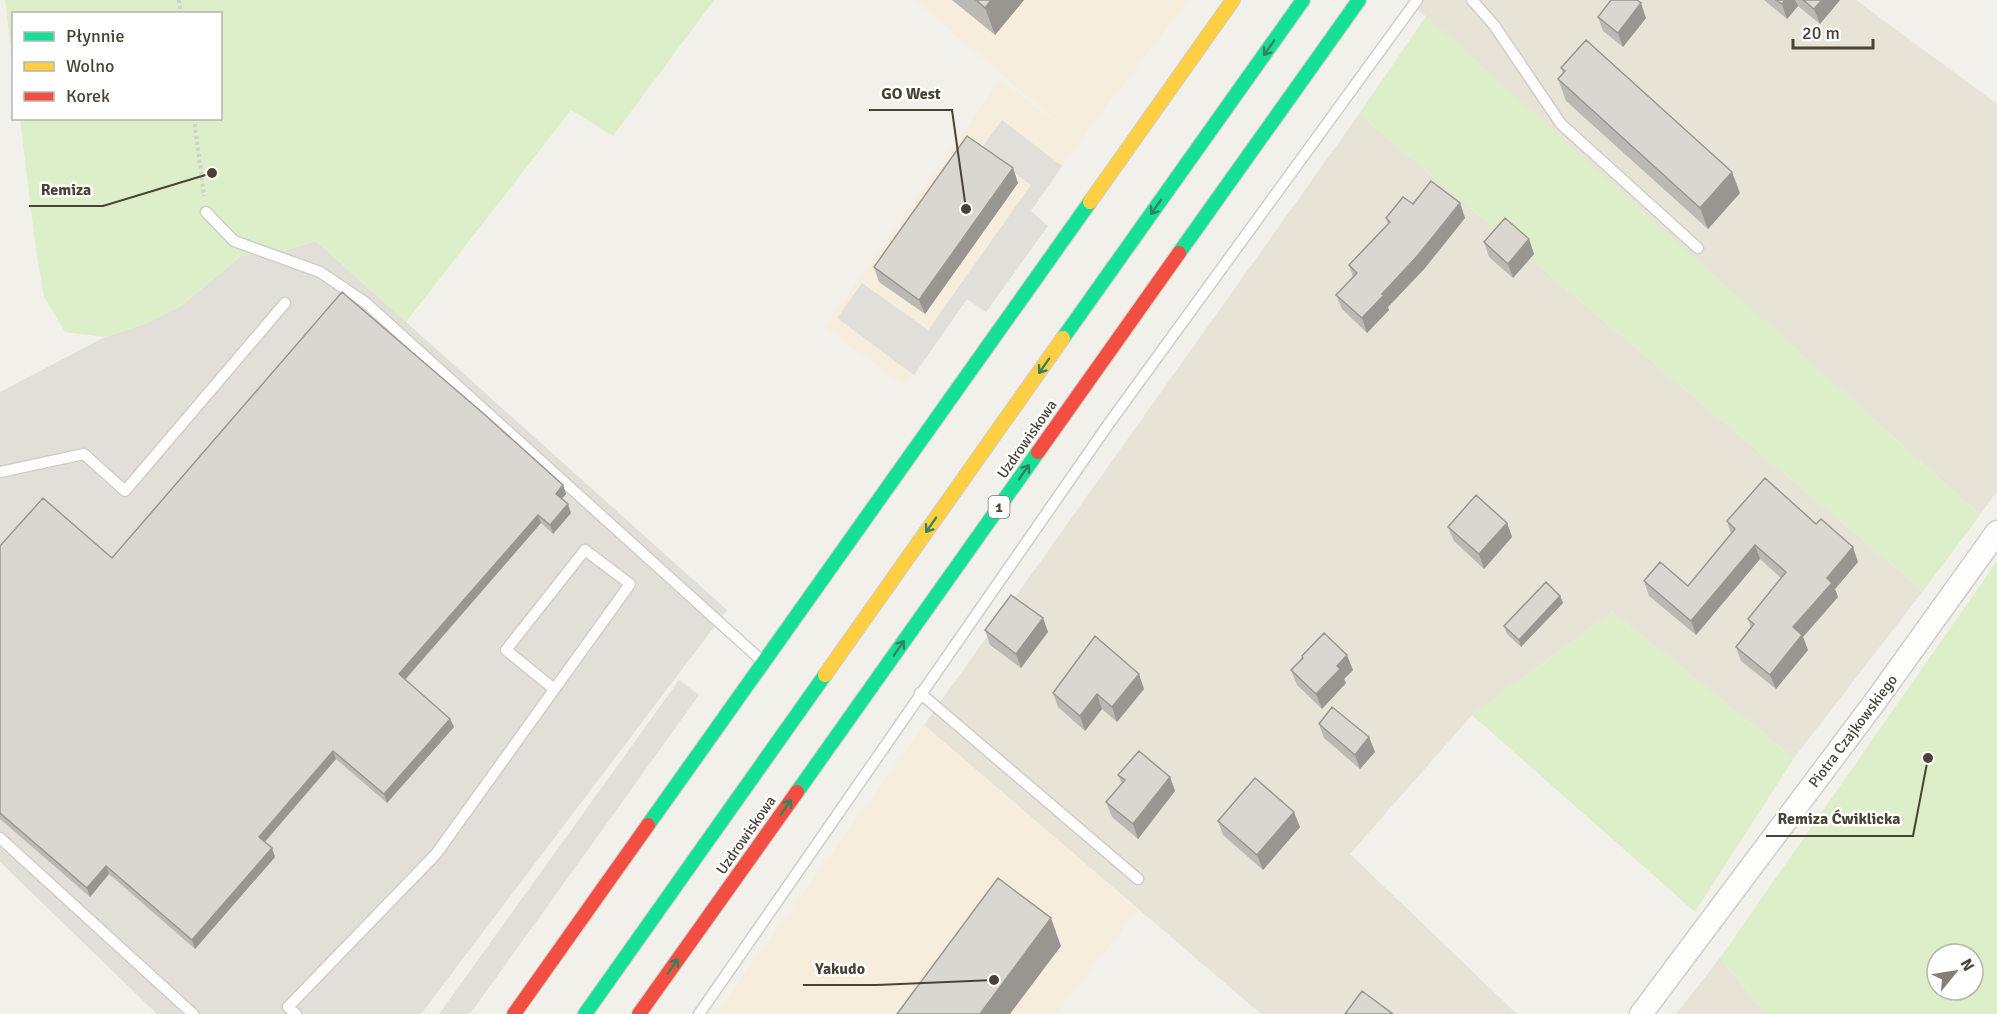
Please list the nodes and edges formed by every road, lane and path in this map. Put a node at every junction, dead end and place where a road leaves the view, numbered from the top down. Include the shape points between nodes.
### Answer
1 (1233, 0) edge
2 (1303, 0) edge
3 (1359, 0) edge
4 (1417, 0) edge
5 (1472, 0) edge
6 (195, 120) edge
7 (206, 212) joint
8 (1698, 248) dead end
9 (285, 303) dead end
10 (0, 472) edge
11 (1997, 532) edge
12 (764, 662) junction
13 (554, 689) junction
14 (921, 693) junction
15 (0, 838) edge
16 (1138, 879) dead end
17 (289, 1012) edge
18 (193, 1014) edge
19 (514, 1014) edge
20 (585, 1014) edge
21 (639, 1014) edge
22 (699, 1014) edge
23 (1641, 1014) edge

1 - 12 main road
2 -> 20 main road, Uzdrowiskowa
21 -> 3 main road, Uzdrowiskowa / 1
4 - 14 lane via 1110,422
5 - 8 lane via 1494,25 1561,124
6 - 7 path
7 - 12 lane via 234,240 320,272 366,303
9 - 10 lane via 125,491 84,454
11 - 23 street, Piotra Czajkowskiego
12 - 19 main road
13 - 13 lane via 630,584 585,550 506,650
13 - 17 lane via 436,854
14 - 16 lane
14 - 22 lane
15 - 18 lane

